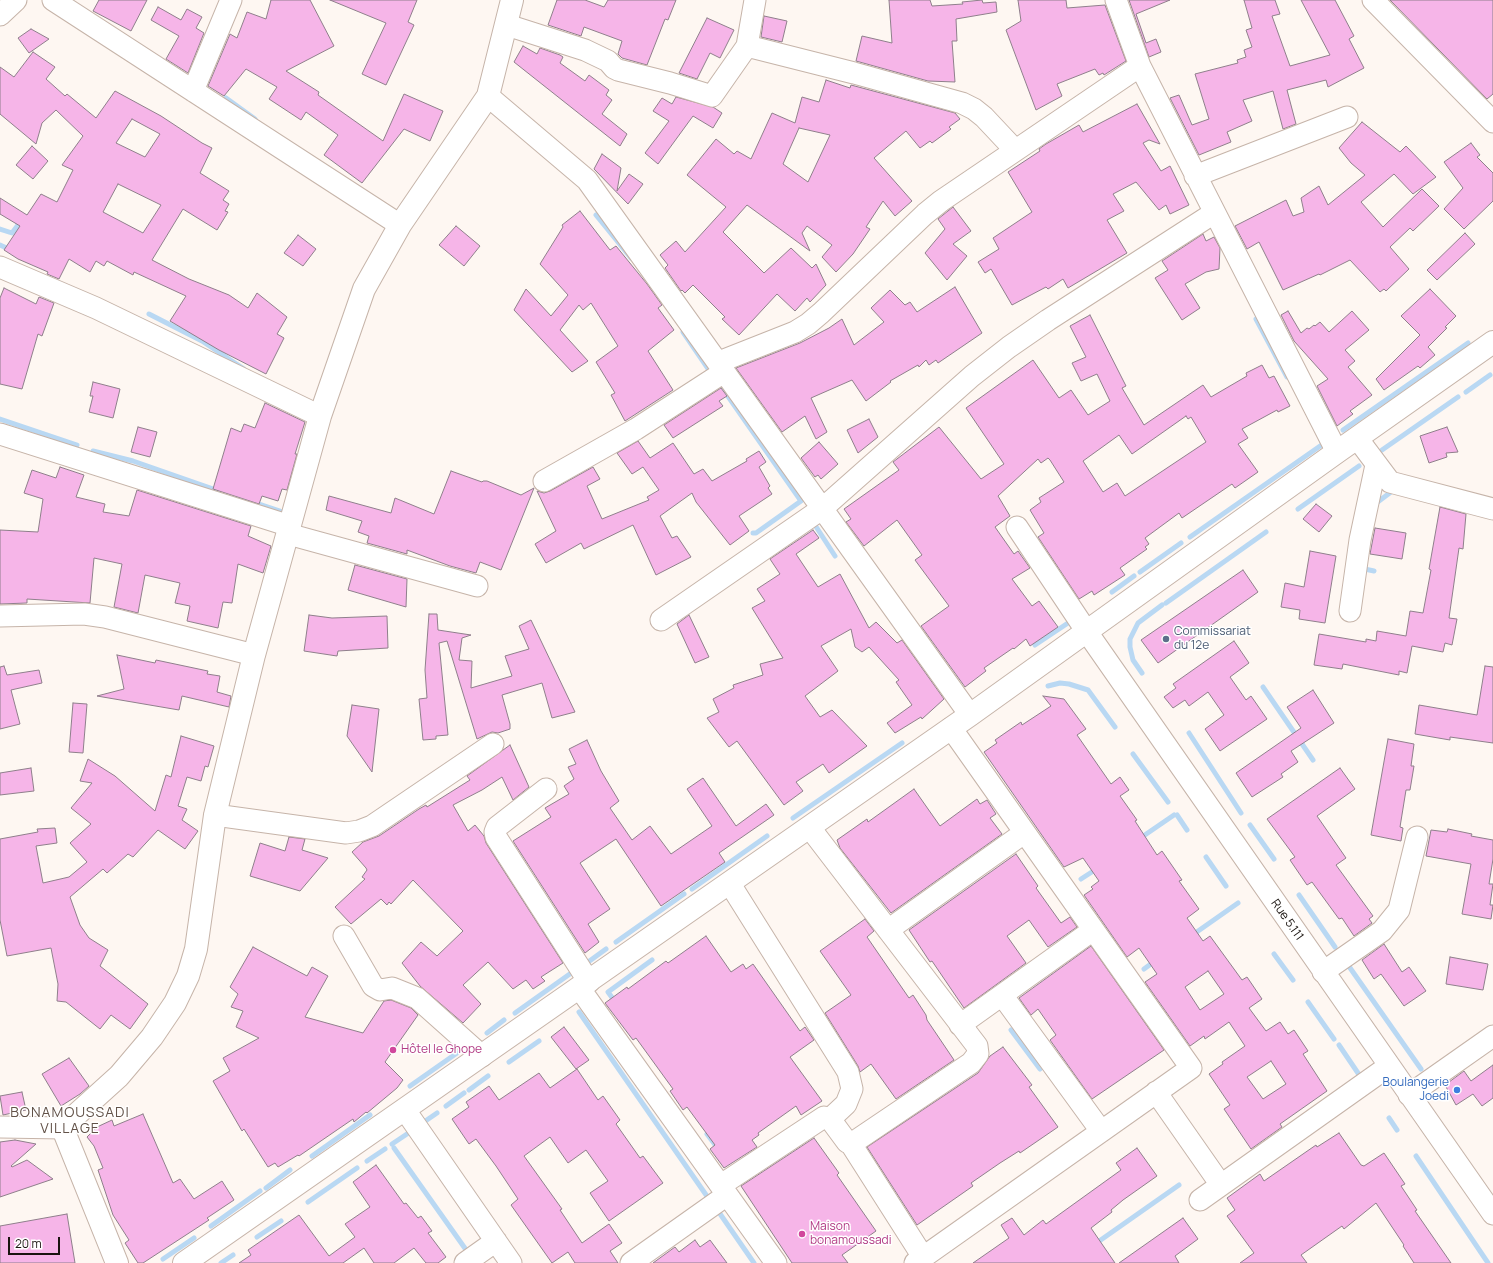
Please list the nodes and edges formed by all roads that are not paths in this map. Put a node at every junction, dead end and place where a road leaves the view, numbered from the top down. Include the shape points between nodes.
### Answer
1 (16, 0) edge
2 (53, 0) edge
3 (231, 0) edge
4 (512, 0) edge
5 (756, 0) edge
6 (1116, 0) edge
7 (1373, 0) edge
8 (0, 15) edge
9 (507, 25) junction
10 (747, 46) junction
11 (1140, 66) junction
12 (193, 90) junction
13 (488, 96) junction
14 (1491, 115) edge
15 (1347, 117) dead end
16 (1015, 150) junction
17 (1195, 176) junction
18 (1214, 213) junction
19 (400, 224) junction
20 (0, 267) edge
21 (1493, 342) edge
22 (721, 367) junction
23 (320, 416) junction
24 (0, 434) edge
25 (1357, 438) junction
26 (1337, 452) junction
27 (1376, 465) junction
28 (544, 481) dead end
29 (823, 508) junction
30 (1493, 509) edge
31 (1018, 527) dead end
32 (289, 530) junction
33 (477, 586) dead end
34 (1350, 610) dead end
35 (0, 616) edge
36 (661, 620) dead end
37 (1087, 632) junction
38 (254, 655) junction
39 (970, 715) junction
40 (952, 728) junction
41 (493, 744) dead end
42 (546, 789) dead end
43 (215, 815) junction
44 (810, 828) junction
45 (1024, 832) junction
46 (1417, 837) dead end
47 (730, 884) junction
48 (888, 930) junction
49 (1093, 930) junction
50 (344, 936) dead end
51 (1323, 972) junction
52 (585, 985) junction
53 (1002, 995) junction
54 (960, 1025) junction
55 (1493, 1036) edge
56 (482, 1056) junction
57 (1389, 1066) junction
58 (1156, 1092) junction
59 (1409, 1095) junction
60 (405, 1110) junction
61 (830, 1119) junction
62 (0, 1126) edge
63 (64, 1128) junction
64 (1101, 1131) junction
65 (851, 1144) junction
66 (1221, 1185) junction
67 (724, 1190) junction
68 (1200, 1200) dead end
69 (1491, 1213) edge
70 (496, 1241) junction
71 (919, 1260) edge
72 (117, 1263) edge
73 (184, 1263) edge
74 (466, 1263) edge
75 (511, 1263) edge
76 (630, 1263) edge
77 (776, 1263) edge

1 - 8 street
2 - 12 street
3 - 12 street
4 - 9 street
5 - 10 street
6 - 11 street
7 - 14 street
9 - 10 street via 585,50 608,61 618,70 710,96 714,94
9 - 13 street
10 - 16 street via 962,103 984,117
11 - 16 street
11 - 17 street
12 - 19 street
13 - 19 street
13 - 22 street via 586,180
15 - 17 street
16 - 22 street via 925,214 808,324
17 - 18 street
18 - 26 street
18 - 29 street via 1009,347 972,376
19 - 23 street via 364,289
20 - 23 street via 96,308
21 - 25 street
22 - 28 street via 636,429
22 - 29 street
23 - 32 street
24 - 32 street
25 - 26 street
25 - 27 street
26 - 37 street
27 - 30 street via 1390,482
27 - 34 street via 1360,540
29 - 36 street
29 - 39 street
31 - 37 street, Rue 5.111
32 - 33 street
32 - 38 street
35 - 38 street via 91,615
37 - 39 street
37 - 51 street, Rue 5.111
38 - 43 street
39 - 40 street
40 - 44 street
40 - 45 street
41 - 43 street via 372,826 359,831 346,833
42 - 52 street via 497,827 495,832
43 - 63 street via 196,949 188,976 152,1037 119,1076
44 - 47 street
44 - 48 street
45 - 48 street
45 - 49 street
46 - 51 street via 1399,910 1382,931
47 - 52 street
47 - 61 street via 848,1072 852,1089 846,1104
48 - 54 street
49 - 53 street
49 - 58 street via 1191,1068
50 - 56 street via 373,986 380,990 392,988 417,998
51 - 57 street, Rue 5.111
52 - 56 street
52 - 67 street
53 - 54 street
53 - 64 street
54 - 65 street via 977,1046 978,1054 972,1062
55 - 59 street
56 - 60 street
57 - 59 street, Rue 5.111
57 - 66 street
58 - 64 street
58 - 66 street
59 - 69 street, Rue 5.111
60 - 70 street
60 - 73 street
61 - 65 street
61 - 67 street via 819,1119
62 - 63 street
63 - 72 street
64 - 71 street
65 - 71 street
66 - 68 street
67 - 76 street
67 - 77 street
70 - 74 street
70 - 75 street

